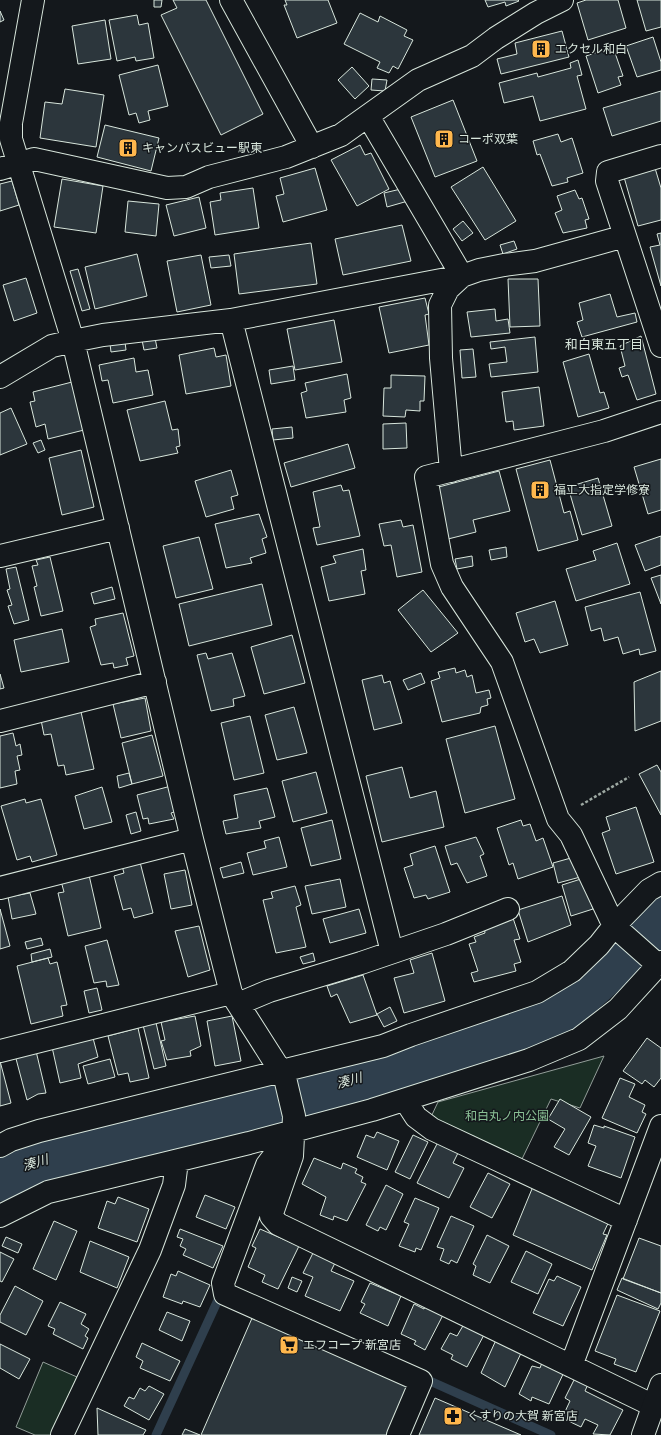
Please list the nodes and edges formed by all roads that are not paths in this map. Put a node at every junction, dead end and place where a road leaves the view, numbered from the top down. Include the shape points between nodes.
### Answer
1 (33, 0) edge
2 (231, 0) edge
3 (562, 0) edge
4 (368, 116) junction
5 (312, 147) junction
6 (661, 156) edge
7 (9, 167) edge
8 (625, 236) junction
9 (462, 276) junction
10 (231, 320) junction
11 (73, 341) junction
12 (660, 341) edge
13 (0, 377) edge
14 (661, 412) edge
15 (452, 471) junction
16 (118, 528) junction
17 (0, 556) edge
18 (155, 682) junction
19 (0, 720) edge
20 (192, 839) junction
21 (661, 883) edge
22 (0, 888) edge
23 (508, 909) dead end
24 (614, 926) junction
25 (392, 952) junction
26 (660, 964) edge
27 (234, 998) junction
28 (0, 1051) edge
29 (281, 1072) junction
30 (405, 1100) junction
31 (661, 1126) edge
32 (293, 1131) junction
33 (0, 1146) edge
34 (177, 1161) junction
35 (0, 1216) edge
36 (626, 1220) junction
37 (571, 1366) junction
38 (661, 1385) edge
39 (654, 1406) junction
40 (62, 1435) edge
41 (398, 1435) edge
42 (643, 1435) edge

1 - 7 street via 11,123
2 - 5 street
3 - 4 street via 536,13 472,56 418,80
4 - 5 street via 341,135
4 - 9 street
5 - 7 street via 286,157 209,177 186,187 167,188 34,159
6 - 8 street via 608,172 607,181
7 - 11 street
8 - 9 street via 535,261
8 - 12 street
9 - 10 street
9 - 15 street via 448,289 440,305 441,358
10 - 11 street
10 - 25 street
11 - 13 street via 52,346
11 - 16 street
14 - 15 street via 604,431
15 - 24 street via 426,477 442,564 452,587 502,662 558,819 571,834
16 - 17 street
16 - 18 street
18 - 19 street
18 - 20 street
20 - 22 street
20 - 27 street
21 - 24 street via 649,890
23 - 25 street
24 - 26 street
24 - 29 street via 572,971 537,992 383,1046
25 - 27 street via 269,991
26 - 30 street via 618,1009 579,1039 529,1060
27 - 28 street
27 - 29 street
29 - 32 street via 285,1078 294,1116
29 - 33 street via 39,1131
30 - 32 street
30 - 36 street via 416,1117 432,1129
31 - 36 street
32 - 34 street
32 - 37 street via 292,1156 271,1216 278,1224
32 - 41 street via 267,1165 224,1289 421,1381
34 - 35 street via 48,1192
34 - 40 street via 174,1185 150,1250
36 - 37 street
37 - 39 street
38 - 39 street
39 - 42 street

